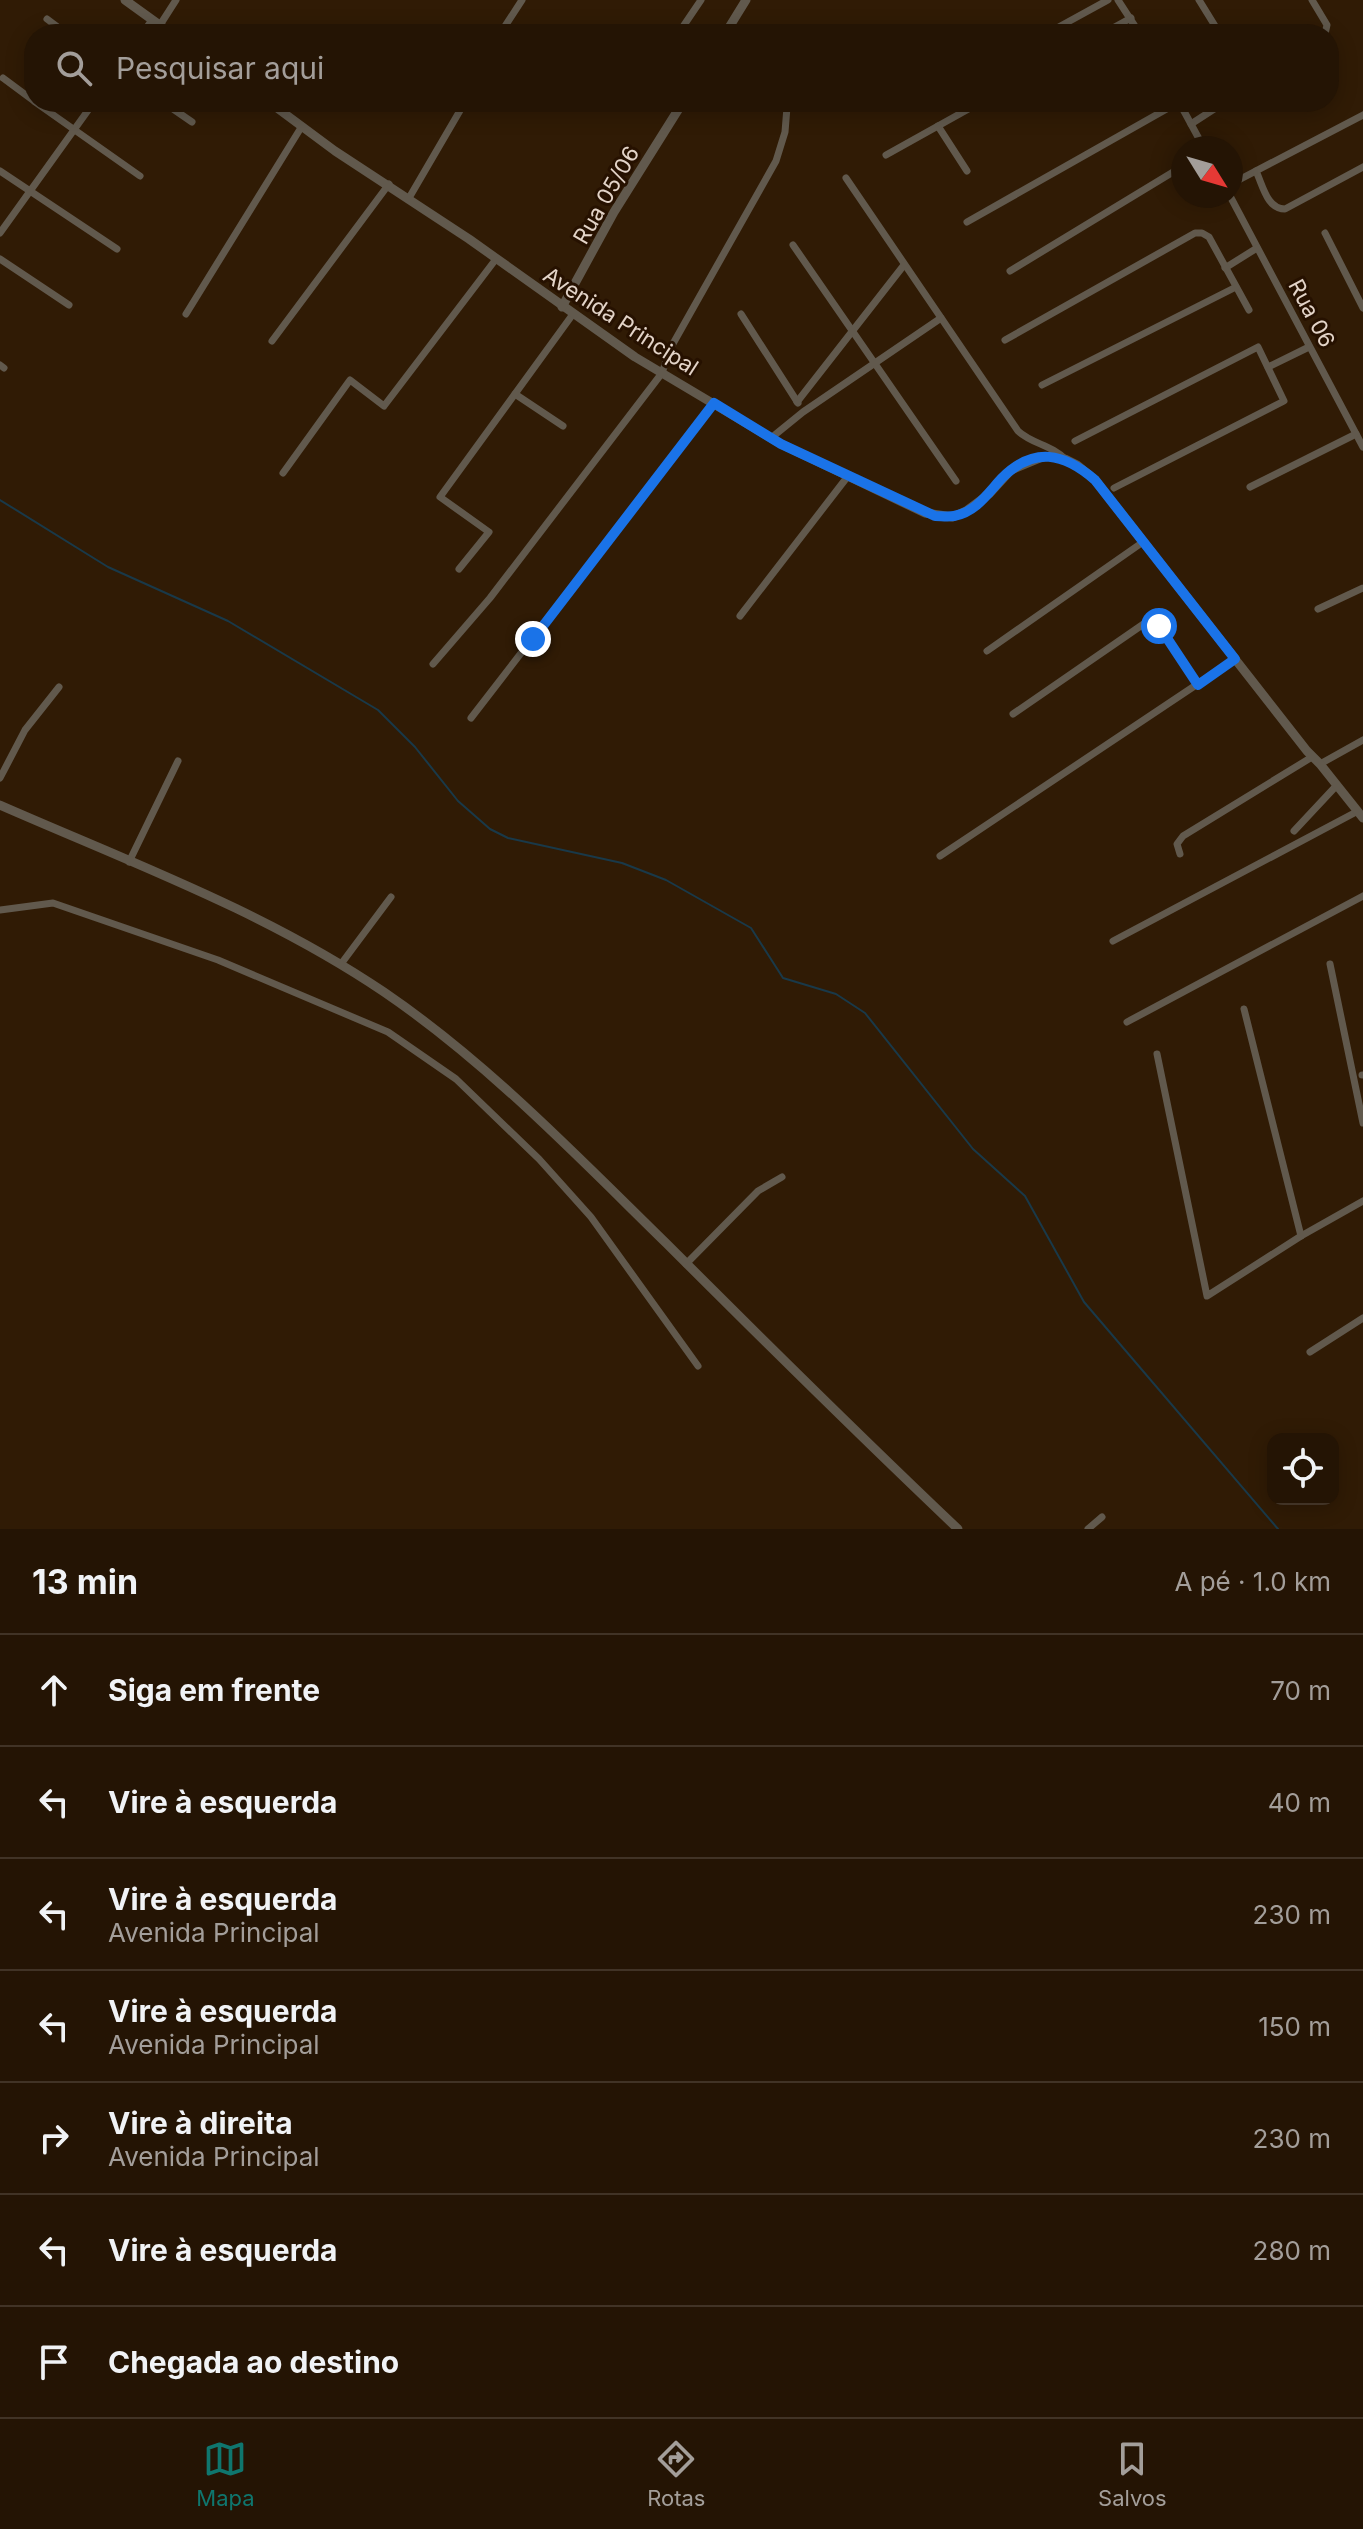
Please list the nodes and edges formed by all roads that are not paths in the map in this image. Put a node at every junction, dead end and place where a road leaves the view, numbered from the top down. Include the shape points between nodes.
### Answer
1 (125, 0) edge
2 (176, 0) edge
3 (522, 0) edge
4 (701, 0) edge
5 (746, 0) edge
6 (1108, 0) edge
7 (1118, 0) edge
8 (1199, 0) edge
9 (1312, 0) edge
10 (1131, 18) junction
11 (47, 19) dead end
12 (156, 22) junction
13 (54, 24) edge
14 (154, 24) edge
15 (159, 24) edge
16 (506, 24) edge
17 (685, 24) edge
18 (731, 24) edge
19 (1064, 24) edge
20 (1120, 24) edge
21 (1134, 24) edge
22 (1214, 24) edge
23 (1326, 24) edge
24 (3, 78) dead end
25 (24, 94) edge
26 (47, 112) edge
27 (87, 112) edge
28 (178, 112) edge
29 (283, 112) edge
30 (459, 112) edge
31 (677, 112) edge
32 (787, 112) edge
33 (963, 112) edge
34 (1161, 112) edge
35 (1184, 112) edge
36 (1210, 112) edge
37 (1363, 115) edge
38 (192, 122) dead end
39 (1191, 124) junction
40 (302, 126) junction
41 (938, 126) junction
42 (73, 131) junction
43 (1198, 136) edge
44 (886, 155) dead end
45 (1363, 167) edge
46 (0, 171) edge
47 (967, 171) dead end
48 (1256, 171) junction
49 (1171, 173) edge
50 (140, 176) dead end
51 (846, 178) dead end
52 (1243, 178) edge
53 (388, 185) junction
54 (31, 190) junction
55 (409, 198) junction
56 (1236, 208) edge
57 (967, 222) dead end
58 (0, 233) edge
59 (1325, 233) dead end
60 (793, 245) dead end
61 (1257, 248) junction
62 (117, 249) dead end
63 (0, 259) edge
64 (496, 259) junction
65 (904, 265) junction
66 (1225, 268) junction
67 (1010, 271) dead end
68 (1236, 287) junction
69 (69, 305) dead end
70 (562, 307) junction
71 (1363, 308) edge
72 (1249, 310) dead end
73 (186, 314) dead end
74 (573, 314) junction
75 (741, 314) dead end
76 (941, 318) junction
77 (852, 332) junction
78 (1005, 340) dead end
79 (272, 341) dead end
80 (1309, 347) junction
81 (875, 364) junction
82 (1268, 367) junction
83 (662, 373) junction
84 (1042, 385) dead end
85 (515, 394) junction
86 (797, 402) junction
87 (714, 403) junction
88 (803, 412) junction
89 (563, 426) dead end
90 (1356, 434) junction
91 (771, 438) junction
92 (1075, 441) dead end
93 (1363, 447) edge
94 (1065, 459) junction
95 (283, 473) dead end
96 (848, 476) junction
97 (956, 481) dead end
98 (1250, 487) dead end
99 (1114, 488) dead end
100 (1143, 542) junction
101 (459, 569) dead end
102 (1363, 588) edge
103 (1318, 609) dead end
104 (740, 616) dead end
105 (987, 651) dead end
106 (1235, 659) junction
107 (433, 664) dead end
108 (1198, 685) junction
109 (59, 687) dead end
110 (1013, 714) dead end
111 (471, 718) dead end
112 (1363, 740) edge
113 (1316, 760) junction
114 (178, 761) dead end
115 (0, 778) edge
116 (1337, 785) junction
117 (0, 805) edge
118 (1361, 815) edge
119 (1294, 831) dead end
120 (1180, 854) dead end
121 (940, 856) dead end
122 (129, 862) junction
123 (1363, 896) edge
124 (391, 897) dead end
125 (0, 910) edge
126 (1113, 941) dead end
127 (341, 964) junction
128 (1330, 964) dead end
129 (1244, 1009) dead end
130 (1127, 1022) dead end
131 (1157, 1054) dead end
132 (1363, 1123) edge
133 (782, 1177) dead end
134 (1363, 1201) edge
135 (1301, 1236) junction
136 (686, 1264) junction
137 (1363, 1318) edge
138 (1310, 1352) dead end
139 (698, 1366) dead end
140 (1102, 1517) dead end
141 (958, 1529) edge
142 (1088, 1529) edge

1 - 12 street
2 - 12 street
3 - 16 street
4 - 17 street
5 - 18 street
6 - 19 street
7 - 10 street
8 - 22 street
9 - 23 street
10 - 20 street
10 - 21 street
11 - 13 street
12 - 14 street
12 - 15 street
24 - 25 street
26 - 42 street
27 - 42 street
28 - 38 street
29 - 40 street, Avenida Principal
30 - 55 street
31 - 70 street, Rua 05/06
32 - 83 street via 776,161 670,349
33 - 41 street
34 - 57 street
35 - 39 street
36 - 39 street
37 - 48 street
39 - 43 street
40 - 53 street, Avenida Principal
40 - 73 street
41 - 44 street
41 - 47 street
42 - 50 street
42 - 54 street
45 - 48 street via 1285,209 1272,206
46 - 54 street
48 - 52 street
49 - 67 street
51 - 65 street
53 - 55 street, Avenida Principal
53 - 79 street
54 - 58 street
54 - 62 street
55 - 64 street, Avenida Principal
56 - 61 street, Rua 06
59 - 71 street
60 - 77 street
61 - 66 street
61 - 80 street, Rua 06
63 - 69 street
64 - 70 street, Avenida Principal
64 - 95 street via 384,406 350,380
65 - 76 street
65 - 77 street
66 - 68 street
66 - 78 street via 1209,237 1195,233
68 - 72 street
68 - 84 street
70 - 74 street, Avenida Principal
74 - 83 street, Avenida Principal
74 - 85 street
75 - 86 street
76 - 81 street
76 - 94 street via 1018,431
77 - 81 street
77 - 86 street
80 - 82 street
80 - 90 street, Rua 06
81 - 88 street
81 - 97 street
82 - 92 street via 1258,347
82 - 99 street via 1284,401
83 - 87 street, Avenida Principal
83 - 107 street
85 - 89 street
85 - 101 street via 440,497 489,532
86 - 88 street
87 - 91 street, Avenida Principal
87 - 111 street
88 - 91 street
90 - 93 street, Rua 06
90 - 98 street
91 - 96 street, Avenida Principal
94 - 96 street, Avenida Principal via 1042,457 1023,463 978,504 953,517 925,513
94 - 100 street via 1095,480
96 - 104 street
100 - 105 street
100 - 106 street
102 - 103 street
106 - 108 street
106 - 113 street
108 - 110 street via 1153,621
108 - 121 street
109 - 115 street via 25,730
112 - 113 street
113 - 116 street
113 - 120 street via 1183,836 1177,844
114 - 122 street
116 - 118 street
116 - 119 street
117 - 122 street
118 - 126 street
122 - 127 street via 240,910
123 - 130 street
124 - 127 street
125 - 139 street via 53,903 218,960 388,1032 456,1079 539,1159 591,1217
127 - 136 street via 450,1042 539,1118
128 - 132 street
129 - 135 street
131 - 135 street via 1207,1296
133 - 136 street via 758,1191
134 - 135 street
136 - 141 street
137 - 138 street
140 - 142 street

